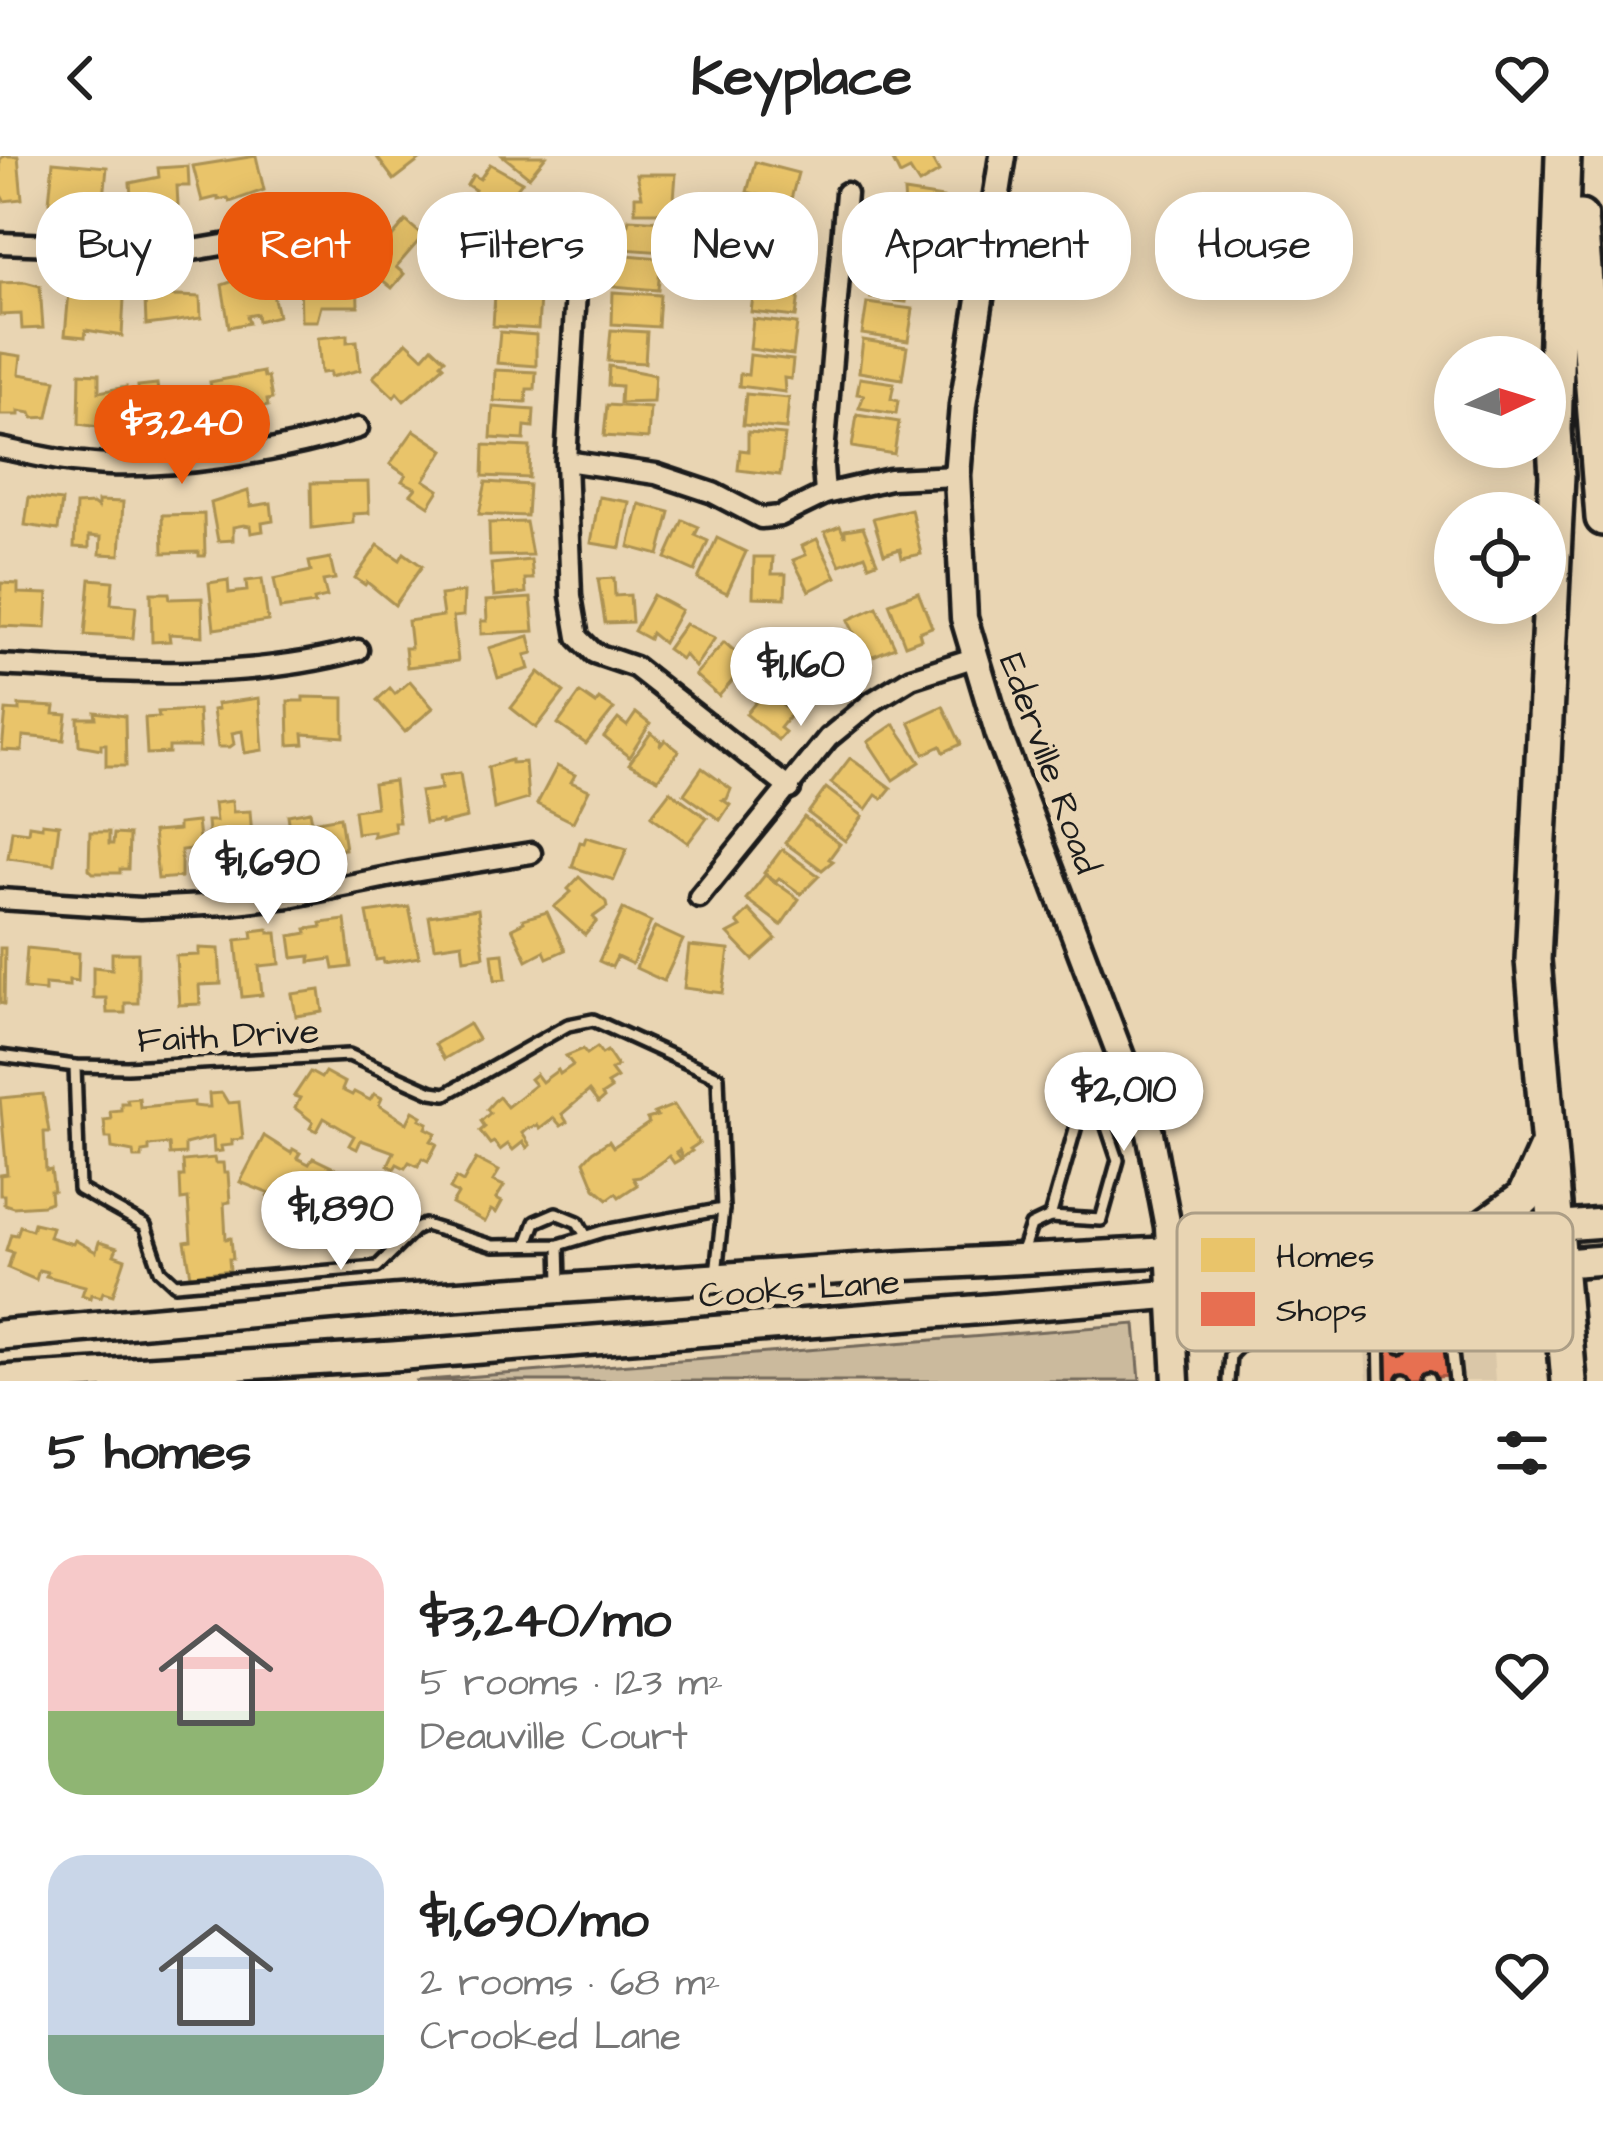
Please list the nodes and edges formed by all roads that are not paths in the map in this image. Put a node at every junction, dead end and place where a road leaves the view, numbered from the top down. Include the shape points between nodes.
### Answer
1 (1003, 156) edge
2 (1563, 156) edge
3 (1575, 156) edge
4 (842, 240) edge
5 (0, 244) edge
6 (218, 246) edge
7 (576, 300) edge
8 (358, 428) dead end
9 (0, 448) edge
10 (566, 461) junction
11 (958, 476) junction
12 (825, 494) junction
13 (1603, 518) edge
14 (358, 650) dead end
15 (973, 658) junction
16 (0, 664) edge
17 (790, 789) junction
18 (531, 853) dead end
19 (699, 897) dead end
20 (0, 898) edge
21 (0, 1057) edge
22 (75, 1066) junction
23 (1133, 1084) junction
24 (1098, 1100) junction
25 (1547, 1147) junction
26 (1066, 1163) junction
27 (1079, 1166) dead end
28 (1060, 1182) junction
29 (1073, 1186) dead end
30 (723, 1209) junction
31 (1503, 1213) edge
32 (1553, 1213) edge
33 (1050, 1217) junction
34 (1603, 1223) edge
35 (1573, 1225) edge
36 (586, 1236) junction
37 (526, 1244) junction
38 (559, 1245) junction
39 (1169, 1252) junction
40 (1177, 1252) edge
41 (1603, 1260) edge
42 (1019, 1261) junction
43 (1573, 1263) edge
44 (877, 1268) junction
45 (716, 1280) junction
46 (560, 1289) junction
47 (1172, 1295) junction
48 (1177, 1295) edge
49 (880, 1318) junction
50 (0, 1335) edge
51 (562, 1341) junction
52 (1234, 1351) edge
53 (1379, 1351) edge
54 (1452, 1351) edge
55 (1566, 1351) edge
56 (0, 1381) edge
57 (1176, 1381) edge
58 (1228, 1381) edge
59 (1380, 1381) edge
60 (1455, 1381) edge
61 (1569, 1381) edge

1 - 11 street, Ederville Road
2 - 25 highway via 1533,960
3 - 13 highway
4 - 12 street
5 - 6 street
7 - 10 street
8 - 9 street via 262,450 134,465
10 - 12 street via 656,474 761,518
10 - 17 street via 578,637 594,653 635,667
11 - 12 street via 890,479
11 - 15 street, Ederville Road
14 - 16 street via 296,663 144,674
15 - 17 street via 910,678 872,702 828,738
15 - 23 street, Ederville Road
17 - 19 street
18 - 20 street via 228,904 140,908
21 - 22 lane
22 - 30 lane, Faith Drive via 350,1055 446,1094 568,1024 593,1020 718,1077
22 - 37 lane via 80,1190 145,1226 160,1270 175,1284 376,1268 425,1225 493,1246
23 - 24 lane
23 - 39 street, Ederville Road via 1150,1133
24 - 26 lane via 1081,1108
24 - 33 lane via 1118,1160 1100,1220
25 - 31 highway via 1524,1198
25 - 32 highway
26 - 27 lane
26 - 28 lane
28 - 29 lane
28 - 33 lane
30 - 36 lane
30 - 45 lane, Faith Drive
33 - 42 lane via 1031,1226
34 - 35 main road, Cooks Lane
36 - 37 lane via 578,1222 556,1213 535,1222
36 - 38 lane
37 - 38 lane
38 - 46 lane
39 - 40 main road, Cooks Lane
39 - 42 main road, Cooks Lane
39 - 47 street, Ederville Road
41 - 43 main road, Cooks Lane
42 - 44 main road, Cooks Lane
44 - 45 main road, Cooks Lane
44 - 49 main road
45 - 46 main road, Cooks Lane
46 - 50 main road, Cooks Lane
46 - 51 main road
47 - 48 main road, Cooks Lane
47 - 49 main road, Cooks Lane
47 - 57 street, Ederville Road
49 - 51 main road, Cooks Lane
51 - 56 main road, Cooks Lane
52 - 58 lane
53 - 59 lane
54 - 60 lane
55 - 61 highway

